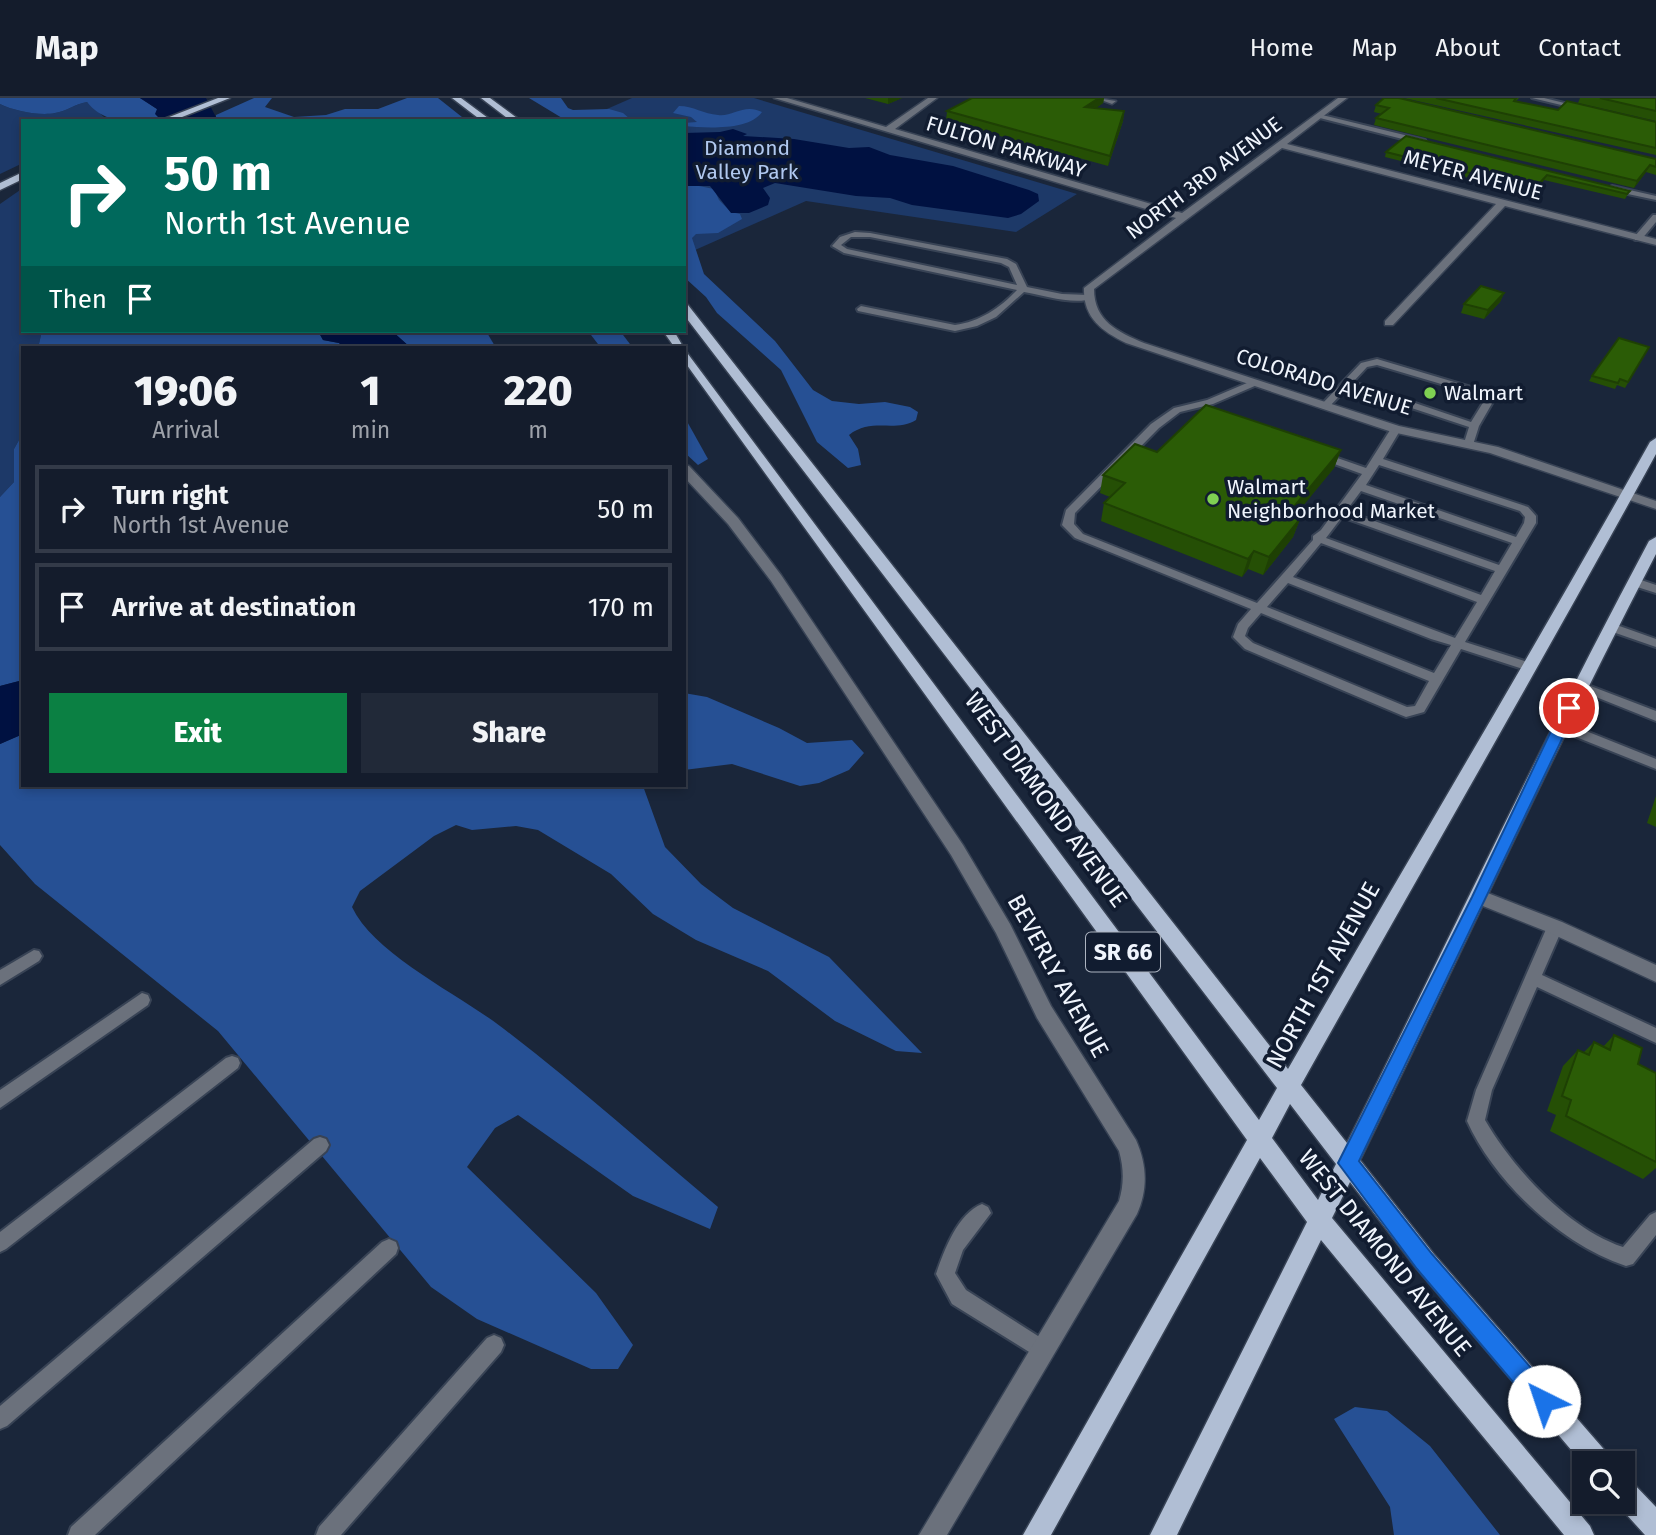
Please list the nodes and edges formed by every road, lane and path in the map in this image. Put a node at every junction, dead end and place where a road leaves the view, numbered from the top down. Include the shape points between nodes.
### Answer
1 (226, 98) edge
2 (456, 98) edge
3 (485, 98) edge
4 (778, 98) edge
5 (815, 98) edge
6 (933, 98) edge
7 (1100, 98) edge
8 (1343, 98) edge
9 (1535, 98) edge
10 (1112, 101) dead end
11 (1589, 110) edge
12 (1318, 116) junction
13 (168, 119) edge
14 (485, 119) edge
15 (514, 119) edge
16 (900, 122) junction
17 (888, 130) junction
18 (1432, 144) edge
19 (1280, 145) junction
20 (21, 175) edge
21 (1603, 186) edge
22 (0, 187) edge
23 (1144, 194) dead end
24 (1656, 198) edge
25 (1503, 202) junction
26 (1183, 205) dead end
27 (1196, 208) junction
28 (1656, 216) edge
29 (1184, 218) junction
30 (1638, 238) junction
31 (1656, 242) edge
32 (1023, 288) junction
33 (1088, 293) junction
34 (861, 309) dead end
35 (686, 310) edge
36 (1389, 323) dead end
37 (686, 356) edge
38 (1254, 383) junction
39 (1346, 383) junction
40 (1325, 407) junction
41 (1474, 426) junction
42 (1396, 429) junction
43 (1656, 442) edge
44 (1469, 443) junction
45 (1303, 449) edge
46 (1378, 461) junction
47 (686, 471) edge
48 (1369, 472) junction
49 (1358, 486) junction
50 (1628, 497) junction
51 (1656, 505) edge
52 (1338, 512) junction
53 (1317, 538) junction
54 (1656, 541) edge
55 (1519, 542) junction
56 (1503, 570) junction
57 (1286, 578) junction
58 (1635, 582) junction
59 (1656, 589) edge
60 (1485, 601) junction
61 (1259, 609) junction
62 (1611, 627) junction
63 (1656, 643) edge
64 (1460, 644) junction
65 (1530, 667) junction
66 (1436, 679) junction
67 (1580, 686) junction
68 (1656, 716) edge
69 (1561, 726) junction
70 (1656, 764) edge
71 (1480, 897) junction
72 (1555, 928) junction
73 (34, 956) dead end
74 (1656, 974) edge
75 (0, 978) edge
76 (1533, 978) junction
77 (142, 1000) dead end
78 (1656, 1036) edge
79 (232, 1063) dead end
80 (1289, 1087) junction
81 (0, 1100) edge
82 (1260, 1139) junction
83 (320, 1145) dead end
84 (1348, 1163) junction
85 (982, 1213) dead end
86 (1320, 1220) junction
87 (1656, 1221) edge
88 (0, 1243) edge
89 (389, 1248) dead end
90 (494, 1345) dead end
91 (1042, 1350) junction
92 (0, 1419) edge
93 (1589, 1451) edge
94 (1635, 1504) edge
95 (1656, 1527) edge
96 (79, 1535) edge
97 (327, 1535) edge
98 (932, 1535) edge
99 (1036, 1535) edge
100 (1163, 1535) edge
101 (1581, 1535) edge

1 - 13 main road
2 - 14 main road
3 - 15 main road
4 - 17 street, FULTON PARKWAY
5 - 16 street, FULTON PARKWAY
6 - 16 street
7 - 10 street
8 - 12 street, NORTH 3RD AVENUE
9 - 11 lane
12 - 18 lane
12 - 19 street, NORTH 3RD AVENUE
16 - 17 street
16 - 23 street, FULTON PARKWAY
17 - 29 street, FULTON PARKWAY
19 - 25 street, MEYER AVENUE
19 - 27 street, NORTH 3RD AVENUE
20 - 22 main road
21 - 24 lane
25 - 30 street, MEYER AVENUE
25 - 36 street
26 - 27 street
27 - 29 street, NORTH 3RD AVENUE
28 - 30 lane
29 - 33 street, NORTH 3RD AVENUE
30 - 31 street, MEYER AVENUE
32 - 32 lane via 844,251 836,246 852,234 870,235 1004,261 1013,266
32 - 33 lane via 1062,297
32 - 34 lane via 970,327
33 - 38 street, COLORADO AVENUE via 1099,323 1118,336
35 - 80 main road, WEST DIAMOND AVENUE / SR 66
37 - 82 main road, WEST DIAMOND AVENUE / SR 66
38 - 40 street, COLORADO AVENUE
38 - 61 lane via 1214,406 1177,410 1156,426 1070,512 1068,525 1079,536
39 - 40 lane
39 - 41 lane via 1432,407
39 - 41 lane via 1364,365 1377,362 1448,387 1478,392 1489,400
40 - 42 street, COLORADO AVENUE
41 - 44 lane
42 - 44 street, COLORADO AVENUE
42 - 46 lane
43 - 50 main road, NORTH 1ST AVENUE
44 - 50 street, COLORADO AVENUE
45 - 48 lane
46 - 48 lane
46 - 55 lane via 1524,509 1531,516
47 - 91 street, BEVERLY AVENUE via 733,521 776,578 957,850 1044,1012 1128,1147 1134,1164 1129,1206
48 - 49 lane
49 - 52 lane
49 - 55 lane
50 - 51 street, COLORADO AVENUE
50 - 65 main road, NORTH 1ST AVENUE
52 - 53 lane
52 - 56 lane
53 - 57 lane
53 - 60 lane
54 - 58 main road
55 - 56 lane
56 - 60 lane
57 - 61 lane
57 - 64 lane
58 - 59 lane
58 - 62 main road
60 - 64 lane
61 - 66 lane
61 - 66 lane via 1239,637 1249,646 1406,712 1419,709
62 - 63 lane
62 - 67 main road
64 - 65 lane
64 - 66 lane
65 - 80 main road, NORTH 1ST AVENUE
67 - 68 lane
67 - 69 main road
69 - 70 lane
69 - 71 main road
71 - 72 street
71 - 84 main road
72 - 74 street
72 - 76 lane
73 - 75 lane
76 - 78 lane
76 - 87 lane via 1484,1090 1476,1121 1500,1161 1556,1215 1607,1253 1626,1257
77 - 81 lane
79 - 88 lane
80 - 82 main road, NORTH 1ST AVENUE
80 - 84 main road, WEST DIAMOND AVENUE / SR 66
82 - 86 main road, WEST DIAMOND AVENUE / SR 66
82 - 99 main road, NORTH 1ST AVENUE
83 - 92 lane
84 - 86 main road
84 - 93 main road, WEST DIAMOND AVENUE / SR 66 via 1425,1261
85 - 91 lane via 956,1244 945,1274 959,1297
86 - 100 main road
86 - 101 main road, WEST DIAMOND AVENUE / SR 66
89 - 96 lane
90 - 97 lane
91 - 98 street, BEVERLY AVENUE
94 - 95 main road

